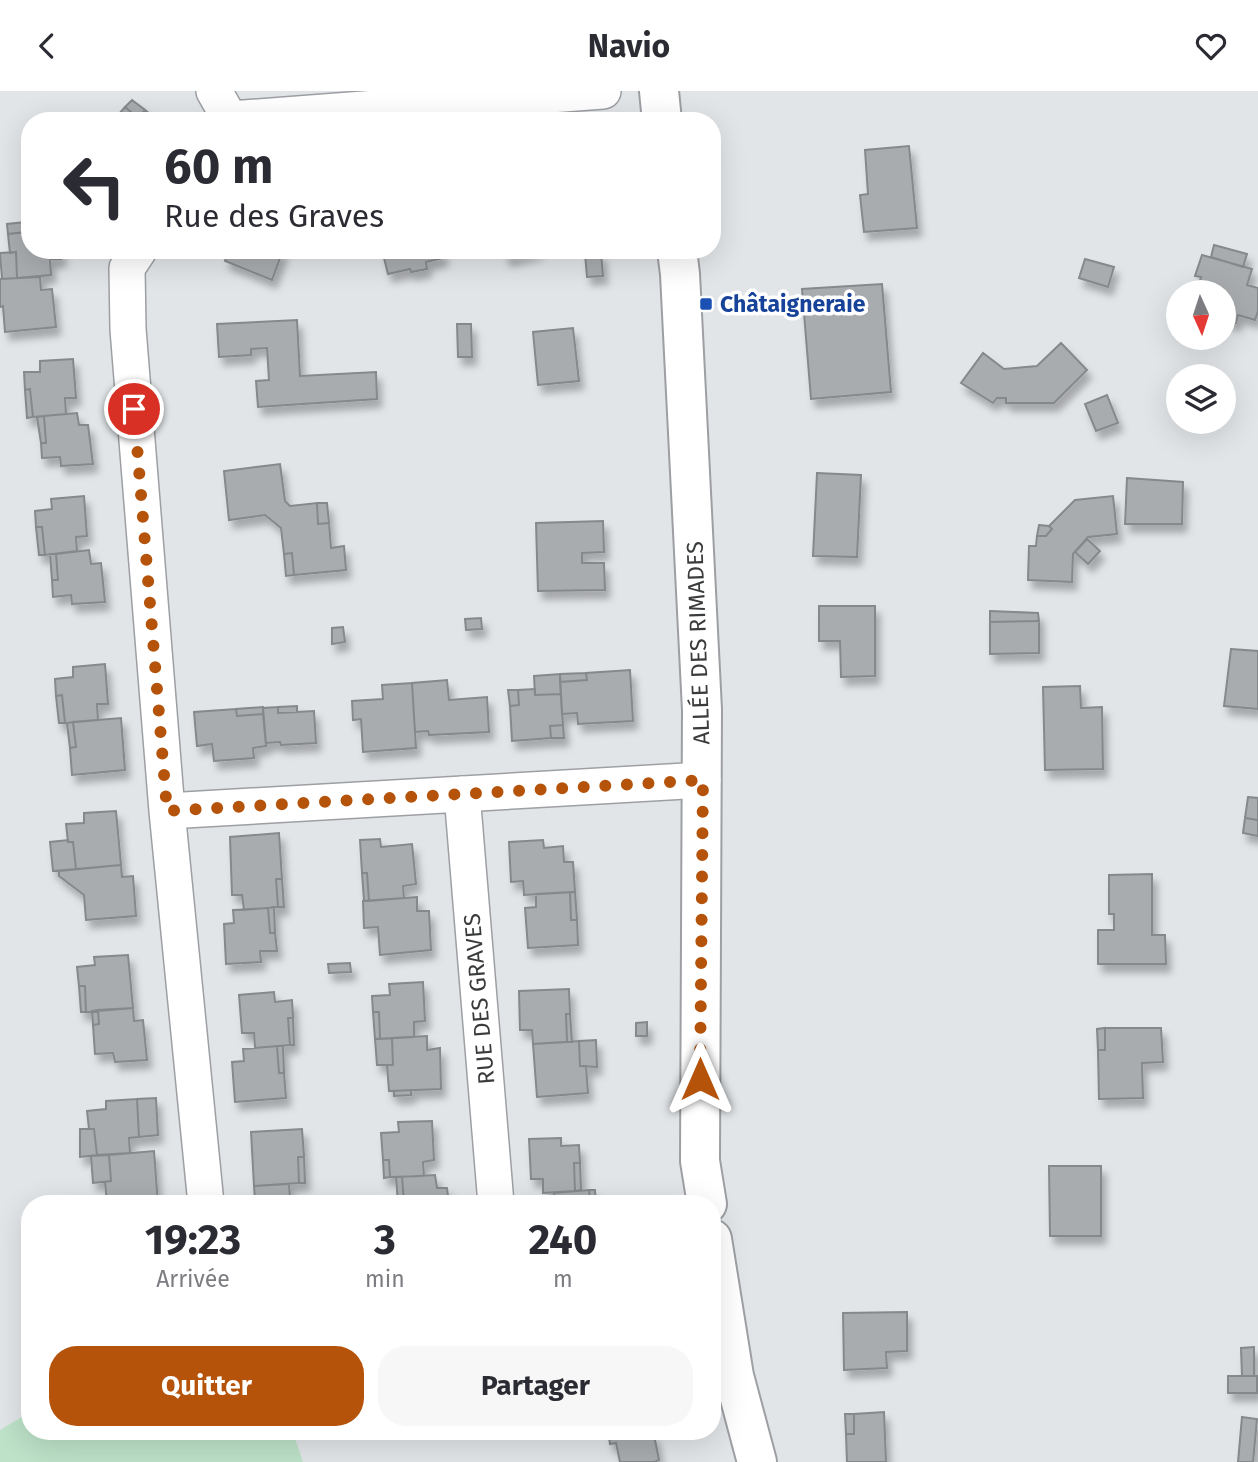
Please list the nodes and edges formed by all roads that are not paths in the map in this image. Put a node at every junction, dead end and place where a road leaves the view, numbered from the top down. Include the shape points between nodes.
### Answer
1 (603, 91) edge
2 (659, 91) edge
3 (444, 97) edge
4 (224, 110) edge
5 (662, 112) edge
6 (133, 259) edge
7 (678, 259) edge
8 (703, 780) junction
9 (462, 794) junction
10 (167, 811) junction
11 (205, 1195) edge
12 (495, 1195) edge
13 (706, 1195) edge
14 (721, 1296) edge
15 (758, 1462) edge

1 - 3 street
2 - 5 main road
3 - 4 street
6 - 10 street via 127,268 128,329
7 - 8 main road, ALLÉE DES RIMADES
8 - 9 street
8 - 13 main road, ALLÉE DES RIMADES via 700,1161
9 - 10 street
9 - 12 street, RUE DES GRAVES
10 - 11 street
14 - 15 main road via 734,1376

